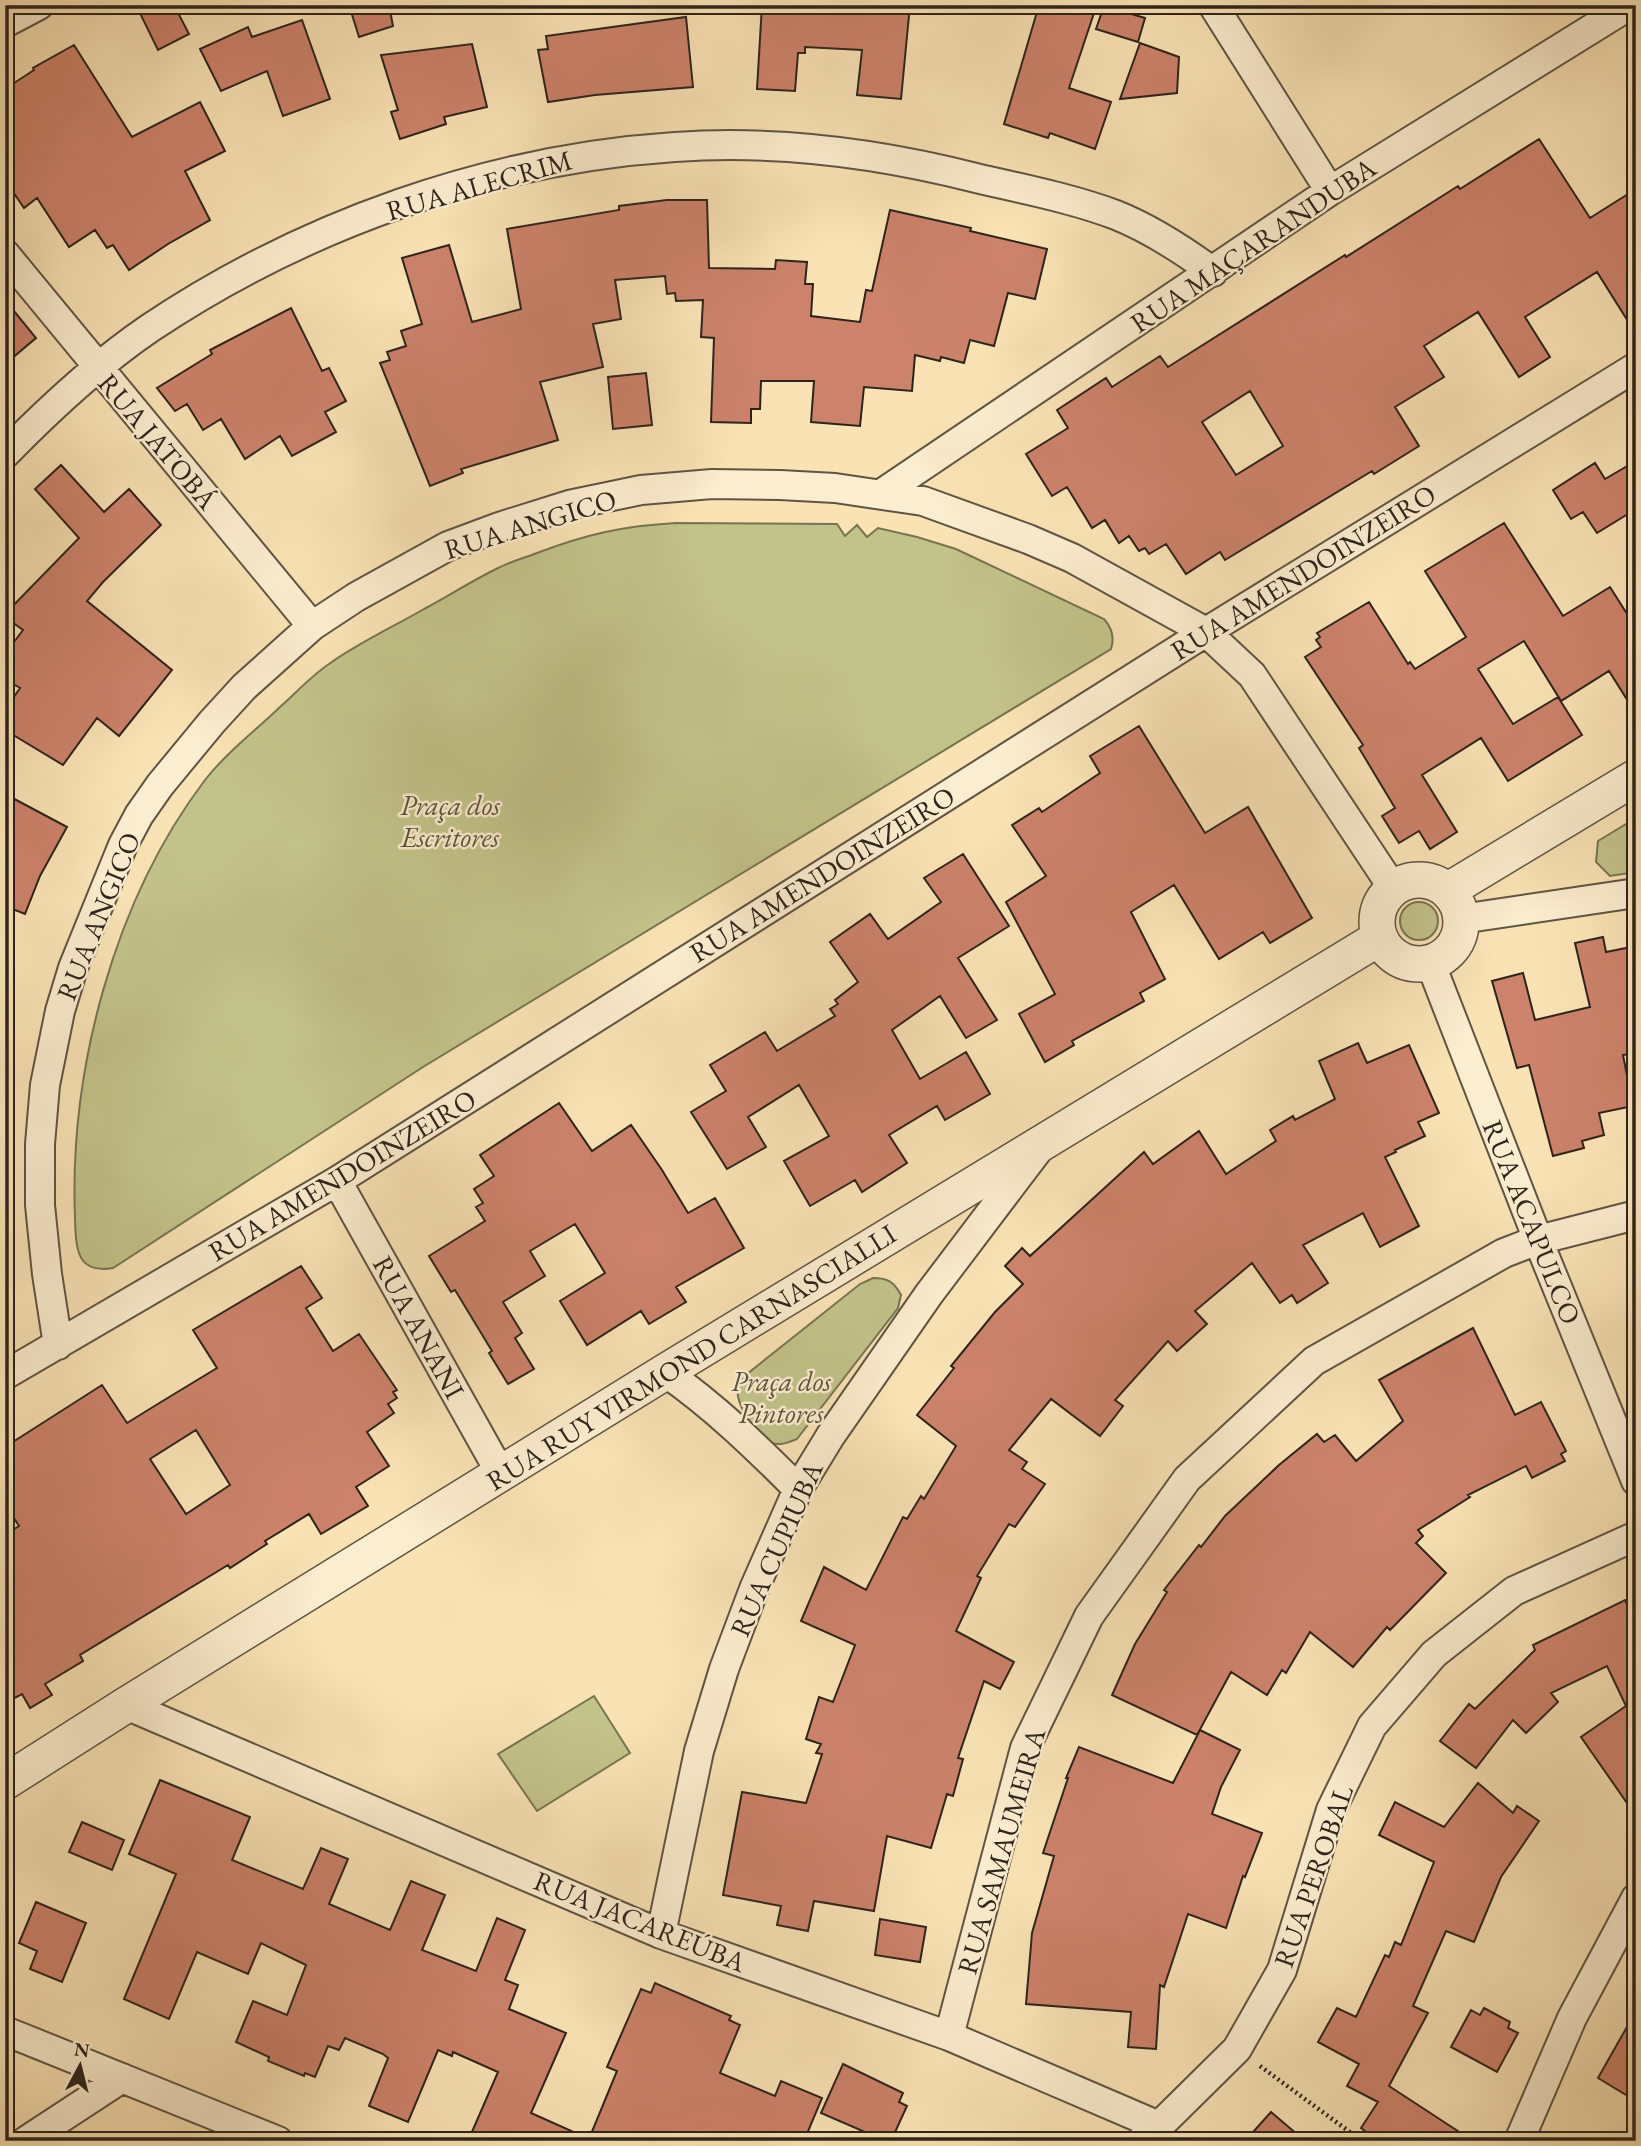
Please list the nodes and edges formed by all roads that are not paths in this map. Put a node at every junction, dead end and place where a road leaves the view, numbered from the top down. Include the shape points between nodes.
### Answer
1 (39, 5) edge
2 (1213, 5) edge
3 (1630, 5) edge
4 (5, 23) edge
5 (1330, 191) junction
6 (5, 254) edge
7 (1213, 272) junction
8 (1636, 367) edge
9 (97, 368) junction
10 (5, 454) edge
11 (881, 494) junction
12 (312, 626) junction
13 (1206, 632) junction
14 (1636, 777) edge
15 (1393, 888) junction
16 (1636, 893) edge
17 (1454, 905) junction
18 (1380, 938) junction
19 (1430, 962) junction
20 (1043, 1143) junction
21 (337, 1181) junction
22 (1636, 1215) edge
23 (1538, 1240) junction
24 (58, 1345) junction
25 (665, 1372) junction
26 (5, 1375) edge
27 (502, 1474) junction
28 (1636, 1481) edge
29 (797, 1489) junction
30 (1636, 1536) edge
31 (125, 1705) junction
32 (5, 1782) edge
33 (1636, 1898) edge
34 (661, 1934) junction
35 (5, 2031) edge
36 (949, 2036) junction
37 (122, 2078) junction
38 (1150, 2133) edge
39 (26, 2141) edge
40 (278, 2141) edge
41 (1519, 2141) edge

1 - 4 street
2 - 5 street
3 - 5 street, RUA MAÇARANDUBA
5 - 7 street, RUA MAÇARANDUBA
6 - 9 street, RUA JATOBÁ
7 - 9 street, RUA ALECRIM via 1182,249 1117,215 922,164 803,148 675,147 586,155 493,175 321,234 211,290
7 - 11 street, RUA MAÇARANDUBA
8 - 13 street, RUA AMENDOINZEIRO
9 - 10 street, RUA ALECRIM
9 - 12 street, RUA JATOBÁ
11 - 12 street, RUA ANGICO via 712,484 641,490 569,505 448,546
11 - 13 street, RUA ANGICO via 923,501 1072,558
12 - 24 street, RUA ANGICO via 212,722 139,815 73,968 52,1045 40,1144 43,1237
13 - 15 street via 1252,675
13 - 21 street, RUA AMENDOINZEIRO
14 - 17 street
15 - 17 street via 1421,880 1435,883
15 - 18 street via 1378,911
16 - 17 street
17 - 19 street via 1459,933 1443,956
18 - 19 street via 1395,957 1418,964
18 - 20 street, RUA RUY VIRMOND CARNASCIALLI
19 - 23 street, RUA ACAPULCO
20 - 25 street, RUA RUY VIRMOND CARNASCIALLI
20 - 29 street, RUA CUPIUBA via 929,1294
21 - 24 street, RUA AMENDOINZEIRO
21 - 27 street, RUA ANANI
22 - 23 street, RUA SAMAUMEIRA
23 - 28 street, RUA ACAPULCO
23 - 36 street, RUA SAMAUMEIRA via 1504,1253 1314,1361 1187,1479 1089,1616 1025,1748
24 - 26 street, RUA AMENDOINZEIRO
25 - 27 street, RUA RUY VIRMOND CARNASCIALLI
25 - 29 street via 698,1395
27 - 31 street, RUA RUY VIRMOND CARNASCIALLI
29 - 34 street, RUA CUPIUBA via 724,1669 699,1751
30 - 38 street, RUA PEROBAL via 1514,1591 1434,1654 1372,1726 1331,1810 1282,1970 1237,2049
31 - 32 street, RUA RUY VIRMOND CARNASCIALLI
31 - 34 street, RUA JACAREÚBA
33 - 41 street via 1572,2018
34 - 36 street, RUA JACAREÚBA
35 - 37 street
36 - 38 street, RUA JACAREÚBA
37 - 39 street
37 - 40 street

